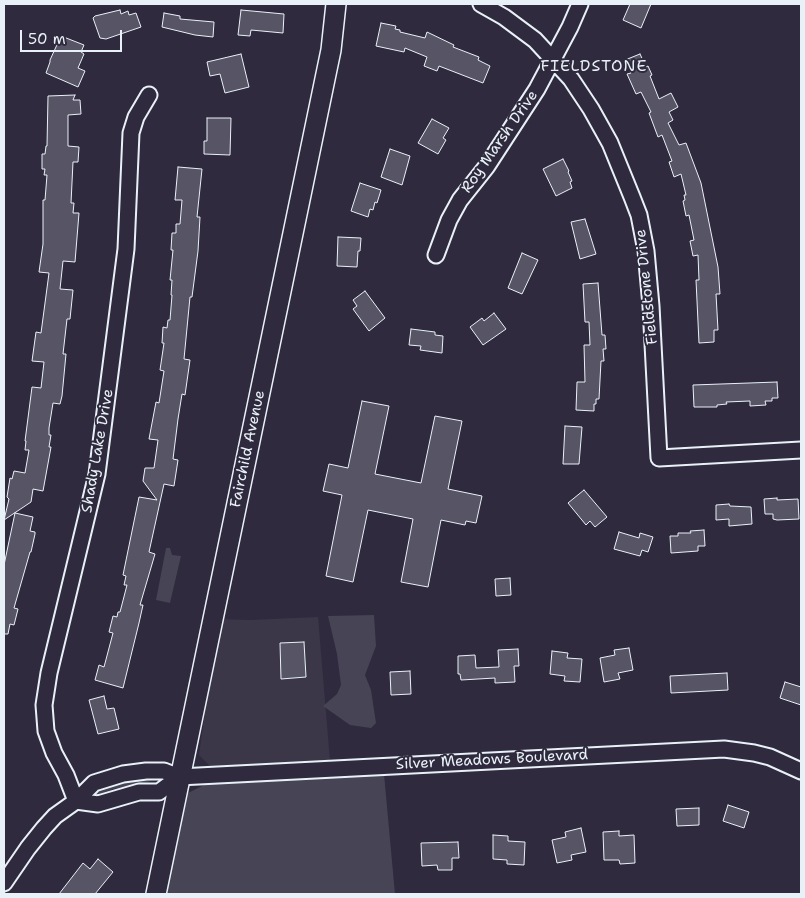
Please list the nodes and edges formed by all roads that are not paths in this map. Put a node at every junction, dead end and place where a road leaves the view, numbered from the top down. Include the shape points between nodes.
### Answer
1 (336, 4) edge
2 (481, 4) edge
3 (580, 4) edge
4 (553, 59) junction
5 (149, 95) dead end
6 (436, 255) dead end
7 (801, 450) edge
8 (801, 771) edge
9 (179, 777) junction
10 (76, 801) junction
11 (4, 883) edge
12 (156, 894) edge

1 - 9 main road, Fairchild Avenue via 331,50
2 - 4 street, Fieldstone Drive via 535,40
3 - 4 street, Roy Marsh Drive
4 - 6 street, Roy Marsh Drive via 520,116 448,220
4 - 7 street, Fieldstone Drive via 571,79 605,134 639,214 650,297 659,458
5 - 10 street, Shady Lake Drive via 131,133 126,248 97,474 44,705 46,731
8 - 9 street, Silver Meadows Boulevard via 785,762 754,753 708,749
9 - 10 street via 159,792 139,792 98,804
9 - 12 main road, Fairchild Avenue
10 - 11 street via 44,828

